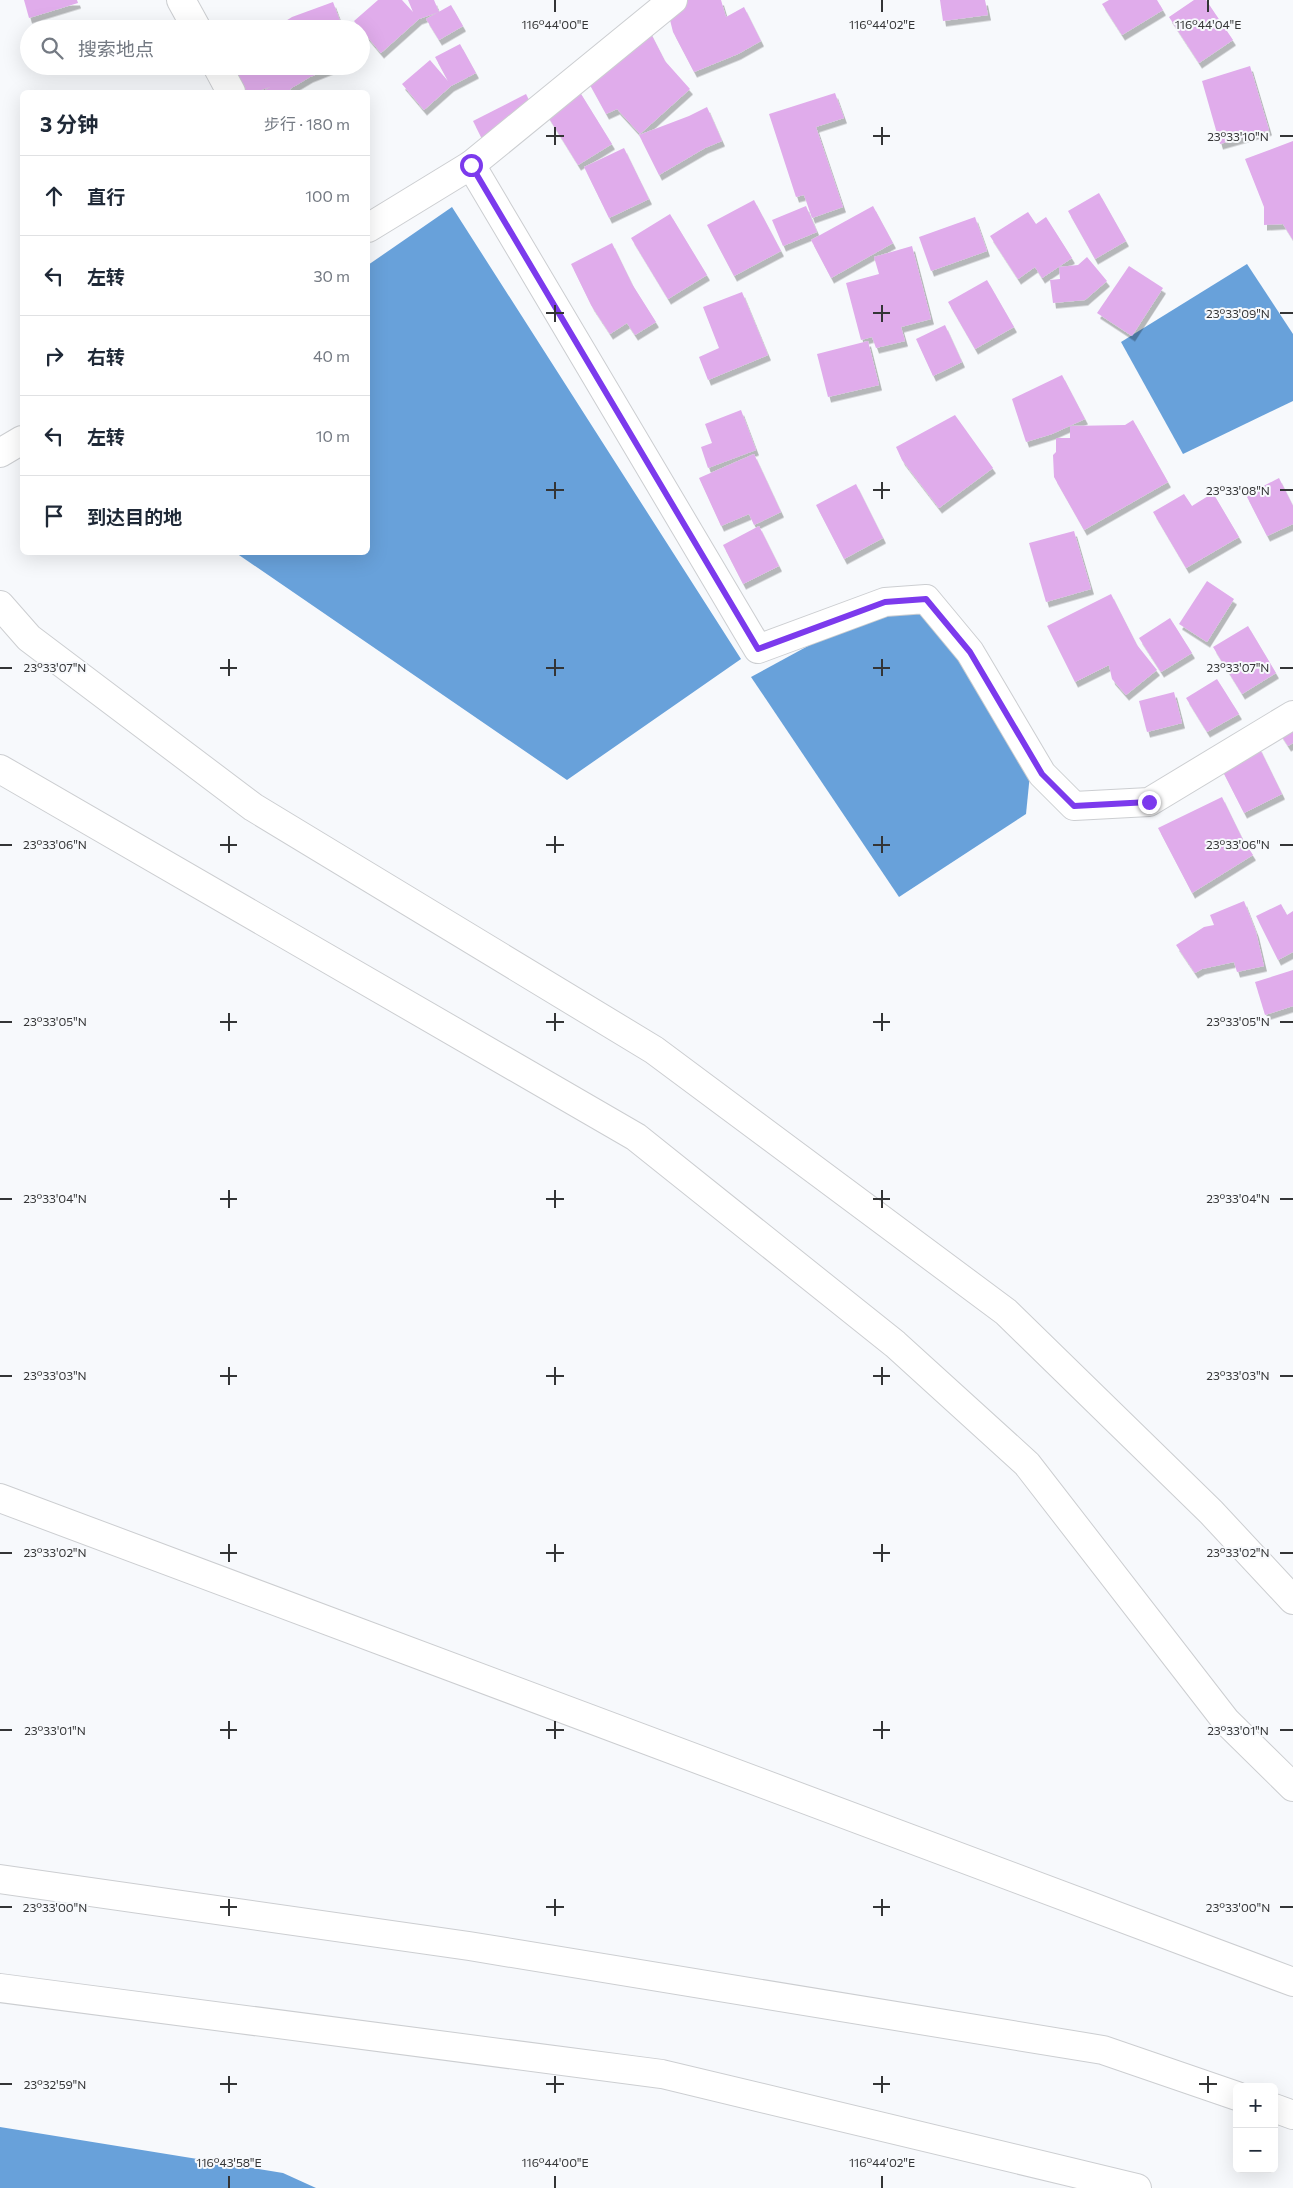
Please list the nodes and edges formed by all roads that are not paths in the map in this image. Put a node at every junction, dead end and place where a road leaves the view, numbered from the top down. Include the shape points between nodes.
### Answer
1 (181, 0) edge
2 (673, 0) edge
3 (192, 20) edge
4 (222, 75) edge
5 (230, 90) edge
6 (471, 165) junction
7 (370, 227) edge
8 (20, 441) edge
9 (0, 453) edge
10 (0, 605) edge
11 (1293, 715) edge
12 (0, 770) edge
13 (0, 1498) edge
14 (1293, 1600) edge
15 (1293, 1787) edge
16 (0, 1880) edge
17 (1293, 1982) edge
18 (0, 1988) edge
19 (1233, 2095) edge
20 (1278, 2109) edge
21 (1293, 2115) edge
22 (1136, 2188) edge

1 - 3 street
2 - 6 street
4 - 5 street
6 - 7 street
6 - 11 street via 758,649 885,602 926,599 970,652 1042,774 1074,806 1149,802
8 - 9 street
10 - 14 street via 29,638 253,807 654,1050 1006,1312 1212,1512
12 - 15 street via 636,1137 895,1344 1027,1464 1226,1720
13 - 17 street
16 - 19 street via 469,1946 1103,2050
18 - 22 street via 662,2074
20 - 21 street

